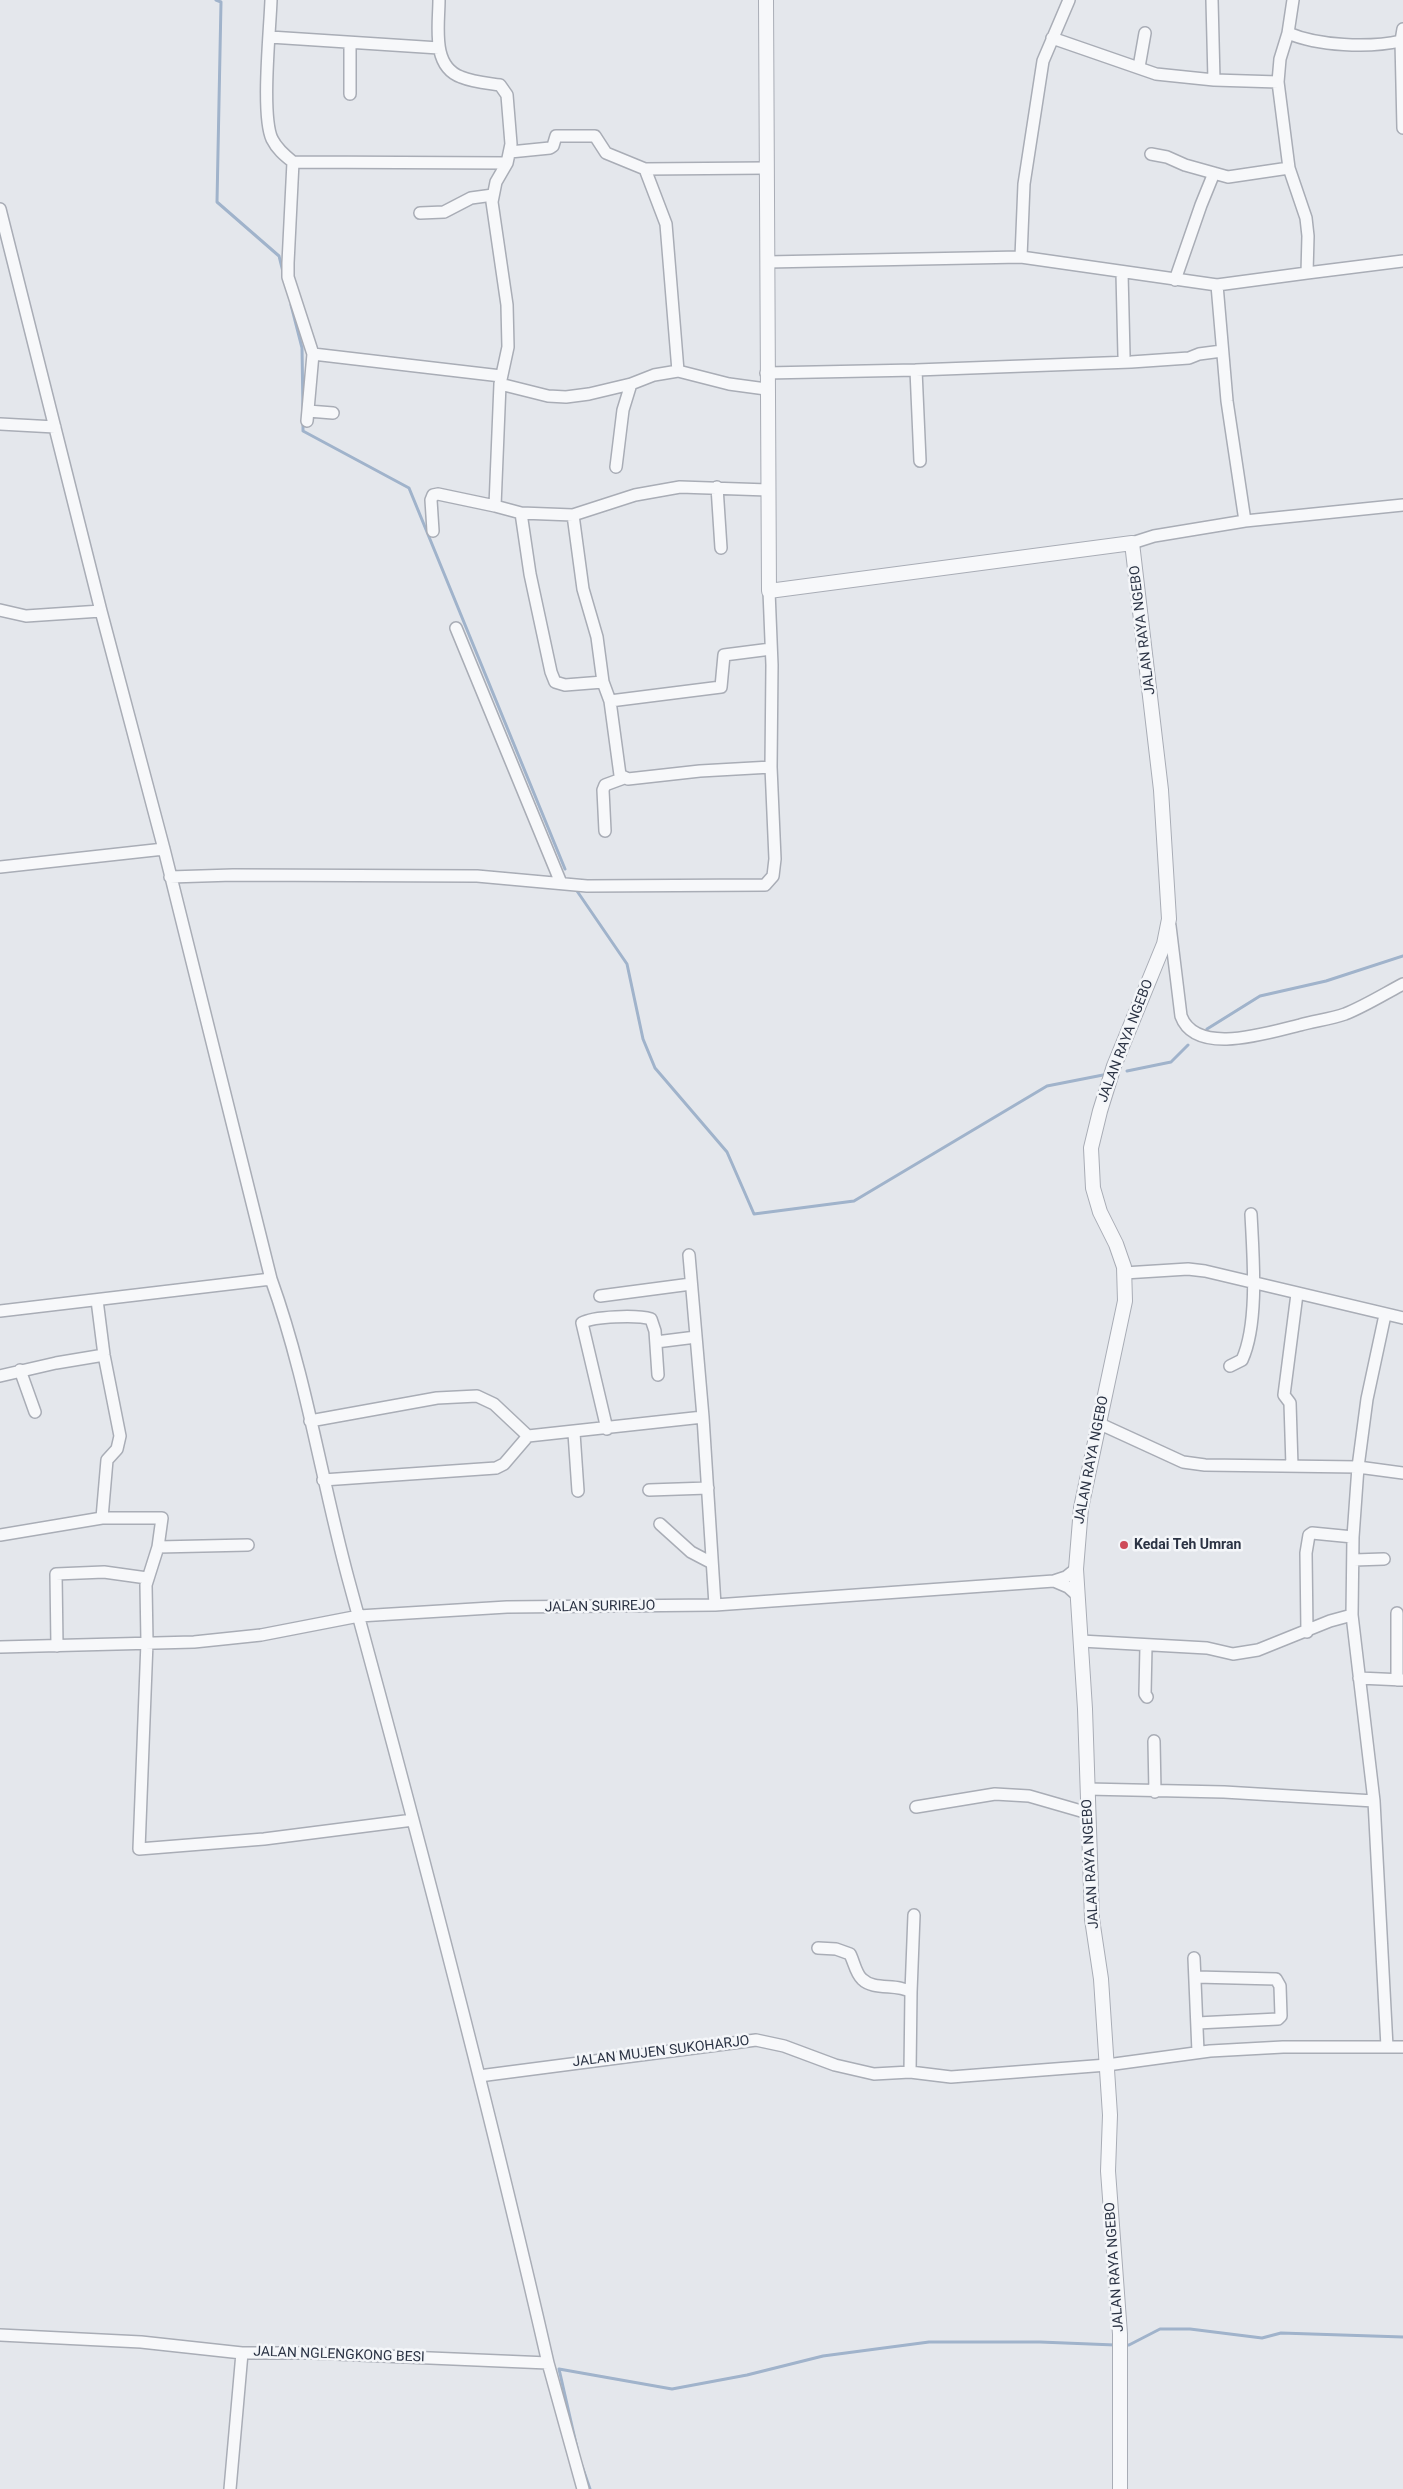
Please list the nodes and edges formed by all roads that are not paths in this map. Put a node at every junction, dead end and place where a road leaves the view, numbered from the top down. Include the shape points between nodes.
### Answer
1 (271, 0) edge
2 (439, 0) edge
3 (766, 0) edge
4 (1069, 0) edge
5 (1212, 0) edge
6 (1293, 0) edge
7 (1403, 29) edge
8 (1145, 33) dead end
9 (1288, 33) junction
10 (270, 37) junction
11 (1052, 38) junction
12 (1402, 41) edge
13 (350, 43) junction
14 (439, 48) junction
15 (1139, 66) junction
16 (1214, 80) junction
17 (1278, 82) junction
18 (1402, 92) edge
19 (350, 94) dead end
20 (1403, 128) edge
21 (1151, 154) dead end
22 (508, 157) junction
23 (292, 162) junction
24 (767, 168) junction
25 (1289, 168) junction
26 (645, 169) junction
27 (1214, 173) junction
28 (493, 194) junction
29 (0, 209) edge
30 (420, 213) dead end
31 (1022, 257) junction
32 (1403, 261) edge
33 (767, 262) junction
34 (1122, 273) junction
35 (1307, 273) junction
36 (1175, 280) junction
37 (1217, 286) junction
38 (1222, 351) junction
39 (313, 354) junction
40 (1124, 356) dead end
41 (916, 370) junction
42 (678, 372) junction
43 (766, 373) junction
44 (500, 380) junction
45 (631, 384) junction
46 (766, 388) junction
47 (333, 413) dead end
48 (0, 424) edge
49 (55, 427) junction
50 (920, 461) dead end
51 (616, 467) dead end
52 (717, 487) junction
53 (768, 490) junction
54 (1403, 505) edge
55 (495, 506) junction
56 (521, 513) junction
57 (573, 515) junction
58 (1245, 521) junction
59 (433, 531) dead end
60 (1132, 544) junction
61 (721, 548) dead end
62 (769, 591) junction
63 (0, 610) edge
64 (101, 611) junction
65 (456, 628) dead end
66 (771, 649) junction
67 (603, 682) junction
68 (610, 701) junction
69 (770, 767) junction
70 (624, 778) junction
71 (605, 831) dead end
72 (164, 850) junction
73 (0, 867) edge
74 (170, 878) junction
75 (561, 883) junction
76 (1169, 919) junction
77 (1403, 984) edge
78 (1251, 1214) dead end
79 (690, 1254) dead end
80 (1124, 1273) junction
81 (271, 1279) junction
82 (692, 1284) junction
83 (1254, 1284) junction
84 (1297, 1294) junction
85 (600, 1296) dead end
86 (97, 1300) junction
87 (0, 1311) edge
88 (1385, 1315) junction
89 (1403, 1318) edge
90 (696, 1337) junction
91 (656, 1342) junction
92 (104, 1355) junction
93 (1230, 1366) dead end
94 (20, 1370) junction
95 (658, 1375) dead end
96 (0, 1376) edge
97 (34, 1412) dead end
98 (703, 1417) junction
99 (310, 1421) junction
100 (1098, 1423) junction
101 (607, 1429) junction
102 (574, 1433) junction
103 (528, 1436) junction
104 (1292, 1466) junction
105 (1358, 1467) junction
106 (1403, 1473) edge
107 (323, 1480) junction
108 (708, 1488) junction
109 (649, 1490) dead end
110 (578, 1491) dead end
111 (102, 1518) junction
112 (660, 1524) dead end
113 (0, 1535) edge
114 (1353, 1537) junction
115 (248, 1545) dead end
116 (158, 1547) junction
117 (1384, 1559) dead end
118 (1354, 1560) junction
119 (712, 1563) junction
120 (1076, 1569) junction
121 (147, 1578) junction
122 (1054, 1581) junction
123 (1078, 1596) junction
124 (715, 1605) junction
125 (1397, 1613) dead end
126 (1352, 1615) junction
127 (359, 1616) junction
128 (1307, 1632) junction
129 (1081, 1641) junction
130 (147, 1642) junction
131 (57, 1646) junction
132 (1146, 1646) junction
133 (0, 1647) edge
134 (1359, 1678) junction
135 (1400, 1680) edge
136 (1147, 1697) dead end
137 (1154, 1741) dead end
138 (1087, 1789) junction
139 (1155, 1792) junction
140 (1374, 1801) junction
141 (916, 1807) dead end
142 (1088, 1813) junction
143 (413, 1820) junction
144 (914, 1915) dead end
145 (818, 1948) dead end
146 (1194, 1958) dead end
147 (1196, 1976) junction
148 (911, 1992) junction
149 (1197, 2023) junction
150 (1387, 2047) junction
151 (1403, 2047) edge
152 (1198, 2052) junction
153 (1107, 2065) junction
154 (910, 2072) junction
155 (479, 2076) junction
156 (0, 2335) edge
157 (242, 2353) junction
158 (548, 2363) junction
159 (230, 2489) edge
160 (583, 2489) edge
161 (1120, 2489) edge

1 - 10 street
2 - 14 street
3 - 24 street
4 - 11 street
5 - 16 street
6 - 9 street
7 - 12 street
8 - 15 street
9 - 12 street via 1301,39 1345,44 1384,45
9 - 17 street via 1280,59
10 - 13 street
10 - 23 street via 267,87 270,131 278,150
11 - 15 street
11 - 31 street via 1042,62 1024,184
12 - 18 street
13 - 14 street
13 - 19 street
14 - 22 street via 447,67 460,77 503,88 507,95
15 - 16 street via 1156,74
16 - 17 street
17 - 25 street
18 - 20 street
21 - 27 street
22 - 23 street
22 - 26 street via 550,148 556,136 595,136 606,153
22 - 28 street
23 - 39 street via 288,276
24 - 26 street
24 - 33 street
25 - 27 street via 1232,178
25 - 35 street via 1306,218
26 - 42 street via 666,224
27 - 36 street
28 - 30 street via 471,198 444,212
28 - 44 street via 507,305 508,347
29 - 49 street
31 - 33 street
31 - 34 street
32 - 35 street
33 - 43 street
34 - 36 street
34 - 40 street
35 - 37 street
36 - 37 street
37 - 38 street
38 - 41 street via 1189,358 1131,362
38 - 58 street
39 - 44 street
39 - 47 street via 307,416
41 - 43 street
41 - 50 street
42 - 45 street via 654,375
42 - 46 street via 729,384
43 - 46 street
44 - 45 street via 548,396 566,397
44 - 55 street
45 - 51 street via 623,410
46 - 53 street
48 - 49 street
49 - 64 street
52 - 53 street
52 - 57 street via 680,487 636,495
52 - 61 street
53 - 62 street
54 - 58 street
55 - 56 street
55 - 59 street via 433,495 430,500
56 - 57 street
56 - 67 street via 530,574 555,682 565,685
57 - 67 street via 583,589 597,637
58 - 60 street via 1154,536
60 - 62 street
60 - 76 street, JALAN RAYA NGEBO via 1161,790
62 - 66 street
63 - 64 street via 26,616
64 - 72 street
65 - 75 street
66 - 68 street via 724,655 721,687
66 - 69 street
67 - 68 street
68 - 70 street via 618,765
69 - 70 street
69 - 75 street via 775,859 773,876 765,885 587,886
70 - 71 street via 605,785 603,790
72 - 73 street
72 - 74 street
74 - 75 street via 233,875 477,876
74 - 81 street
76 - 77 street via 1181,1016 1186,1028 1205,1038 1274,1033 1343,1014
76 - 80 street, JALAN RAYA NGEBO via 1164,944 1114,1066 1092,1148 1093,1188
78 - 83 street
79 - 82 street
80 - 83 street via 1188,1269
80 - 100 street, JALAN RAYA NGEBO via 1125,1301
81 - 86 street
81 - 99 street via 286,1321
82 - 85 street
82 - 90 street
83 - 84 street
83 - 93 street via 1247,1349 1242,1360
84 - 88 street
84 - 104 street via 1284,1395 1290,1403
86 - 87 street
86 - 92 street
88 - 89 street
88 - 105 street
90 - 91 street
90 - 98 street
91 - 95 street
91 - 101 street via 654,1324 645,1317 582,1323
92 - 94 street
92 - 111 street via 120,1436 117,1449 107,1460
94 - 96 street
94 - 97 street
98 - 101 street
98 - 108 street
99 - 103 street via 436,1398 477,1396 494,1404
99 - 107 street
100 - 104 street via 1183,1462
100 - 120 street, JALAN RAYA NGEBO via 1080,1508
101 - 102 street
102 - 103 street
102 - 110 street
103 - 107 street via 504,1464 496,1468
104 - 105 street
105 - 106 street
105 - 114 street
107 - 127 street
108 - 109 street
108 - 119 street
111 - 113 street
111 - 116 street via 160,1517
112 - 119 street via 691,1552
114 - 118 street
114 - 128 street via 1312,1533 1309,1536 1306,1553
115 - 116 street
116 - 121 street
117 - 118 street
118 - 126 street
119 - 124 street
120 - 122 street, JALAN SURIREJO
120 - 123 street, JALAN RAYA NGEBO
121 - 130 street
121 - 131 street via 104,1572 56,1574
122 - 123 street
122 - 124 street, JALAN SURIREJO
123 - 129 street, JALAN RAYA NGEBO
124 - 127 street, JALAN SURIREJO via 507,1607
125 - 135 street
126 - 128 street
126 - 134 street
127 - 130 street, JALAN SURIREJO via 261,1635 194,1642
127 - 143 street
128 - 132 street via 1258,1650 1233,1654 1207,1648
129 - 132 street
129 - 138 street, JALAN RAYA NGEBO
130 - 131 street, JALAN SURIREJO
130 - 143 street via 139,1849 264,1839
131 - 133 street, JALAN SURIREJO
132 - 136 street
134 - 135 street
134 - 140 street
137 - 139 street
138 - 139 street
138 - 142 street, JALAN RAYA NGEBO
139 - 140 street via 1224,1792
140 - 150 street
141 - 142 street via 995,1794 1029,1796
142 - 153 street, JALAN RAYA NGEBO via 1092,1918 1101,1979
143 - 155 street
144 - 148 street
145 - 148 street via 850,1954 860,1977 868,1983 906,1988
146 - 147 street
147 - 149 street
147 - 149 street via 1276,1978 1280,1986 1281,2016 1279,2019
148 - 154 street
149 - 152 street
150 - 151 street, JALAN MUJEN SUKOHARJO
150 - 152 street, JALAN MUJEN SUKOHARJO via 1283,2047
152 - 153 street, JALAN MUJEN SUKOHARJO
153 - 154 street, JALAN MUJEN SUKOHARJO via 951,2077
153 - 161 street, JALAN RAYA NGEBO via 1110,2115 1108,2171 1120,2334
154 - 155 street, JALAN MUJEN SUKOHARJO via 874,2074 835,2066 784,2046 756,2040
155 - 158 street
156 - 157 street, JALAN NGLENGKONG BESI via 141,2342
157 - 158 street, JALAN NGLENGKONG BESI
157 - 159 street
158 - 160 street

